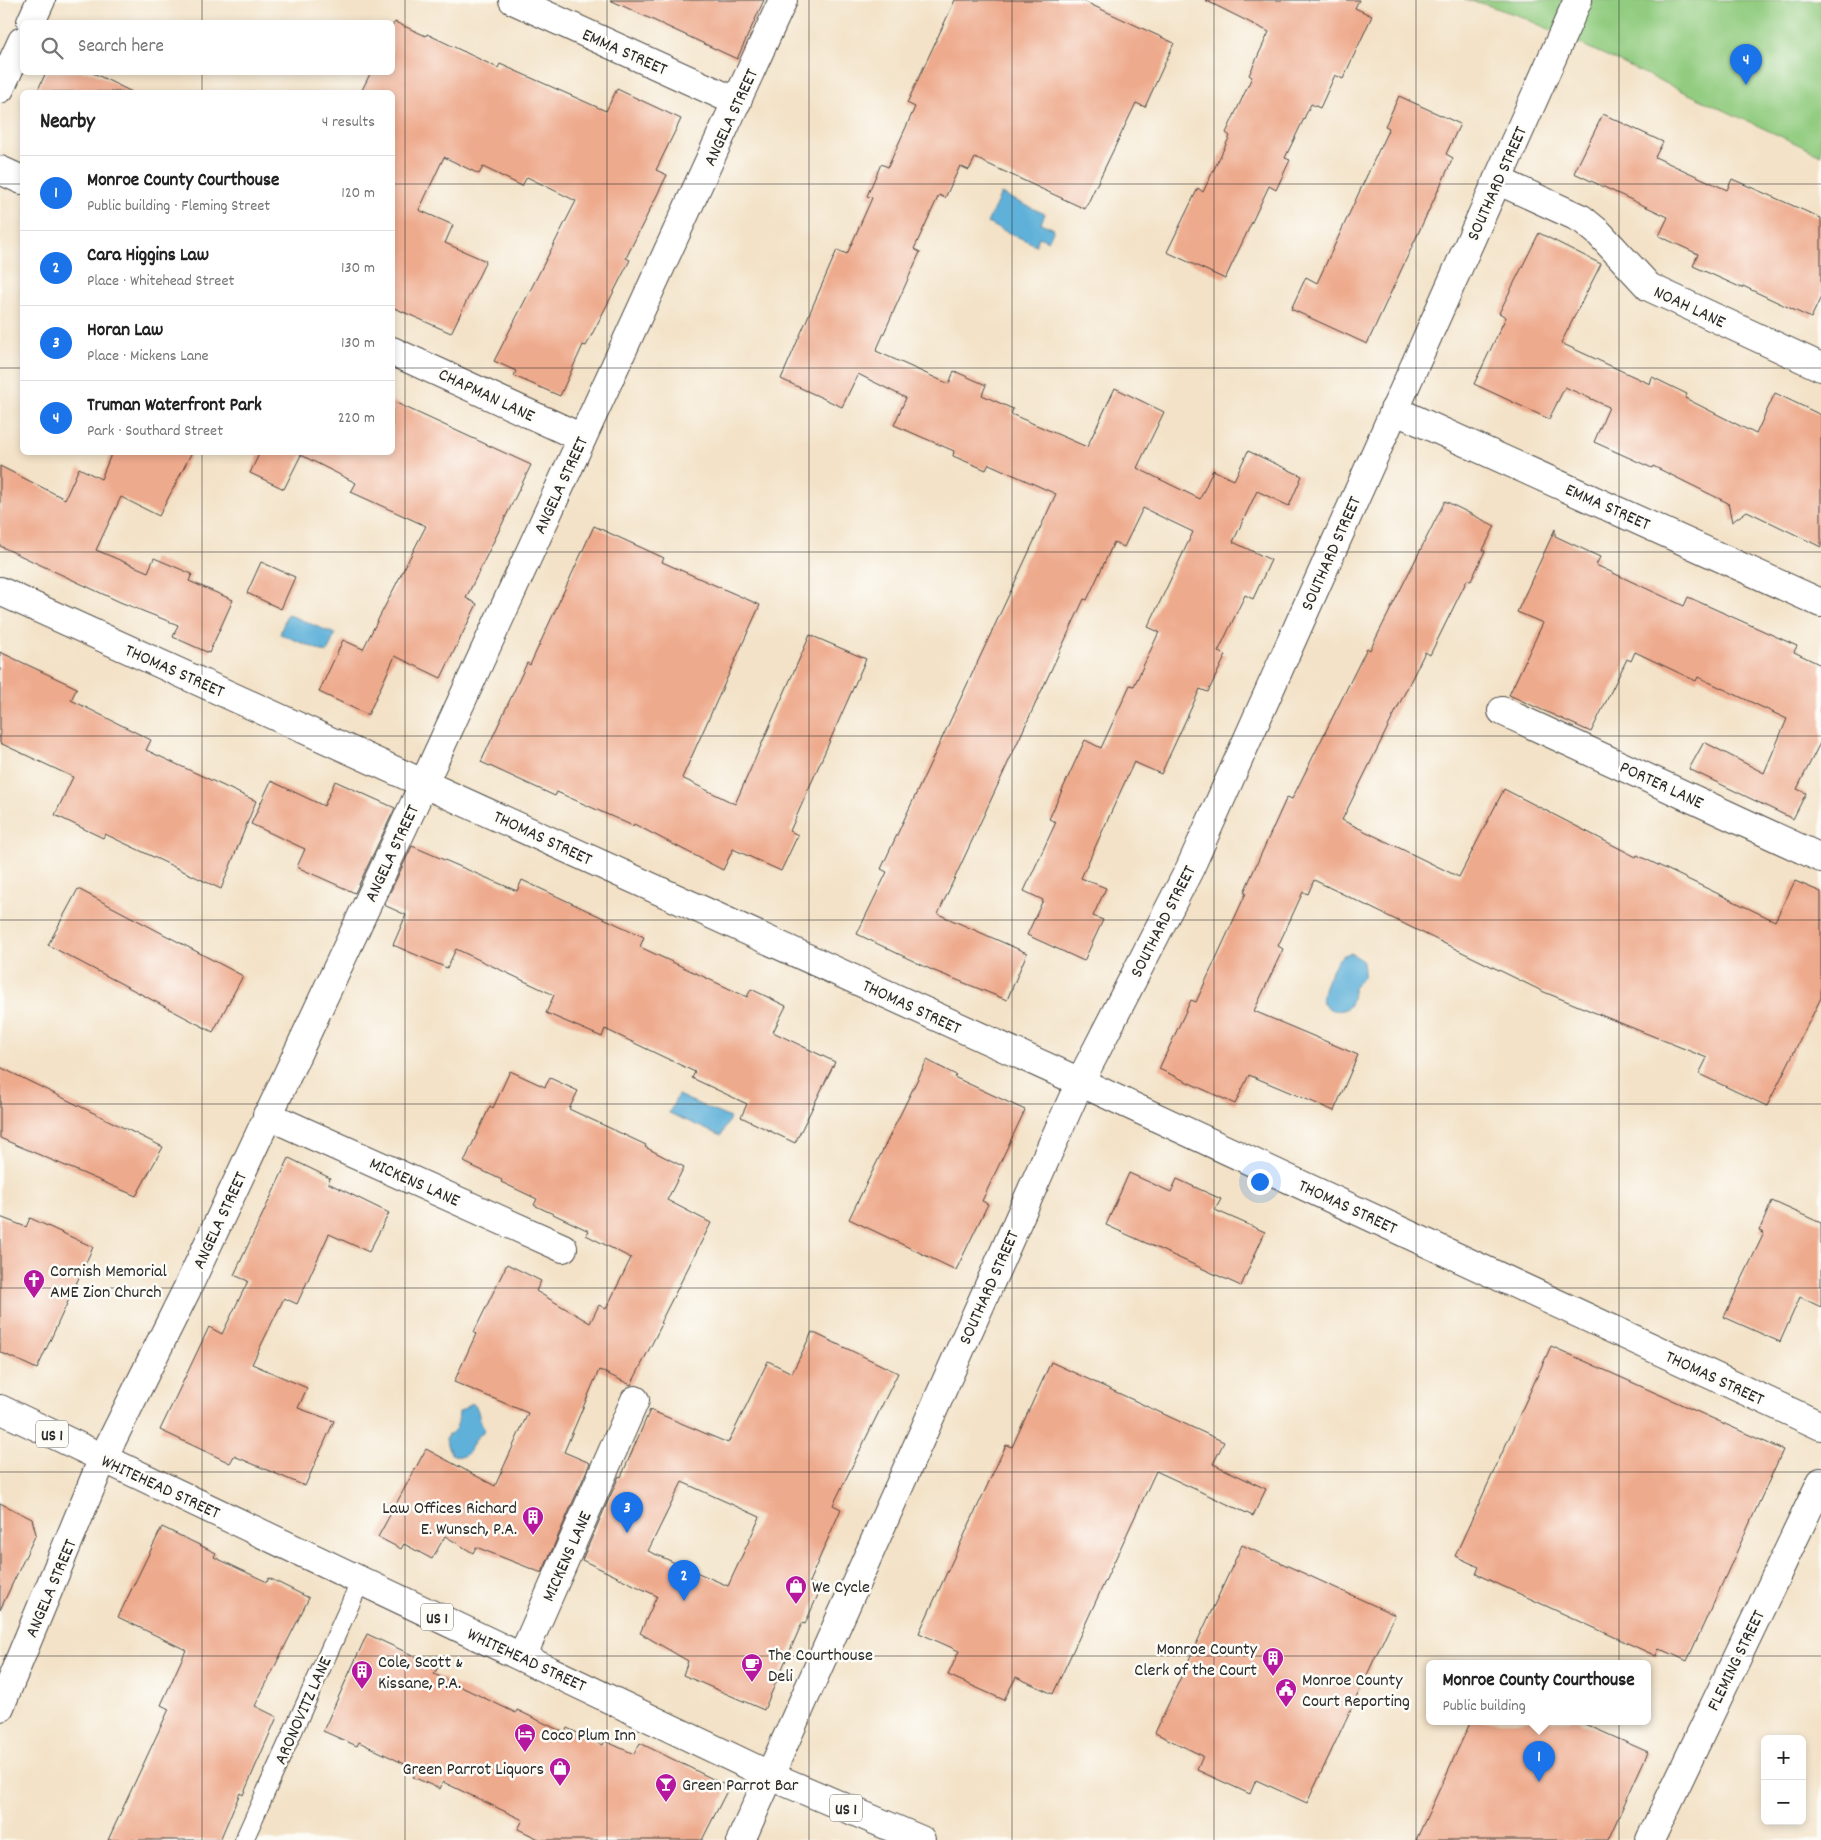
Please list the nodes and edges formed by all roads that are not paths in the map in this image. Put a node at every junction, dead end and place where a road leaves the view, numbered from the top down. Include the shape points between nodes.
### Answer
1 (41, 0) edge
2 (513, 0) edge
3 (783, 0) edge
4 (1578, 0) edge
5 (32, 20) edge
6 (20, 45) edge
7 (0, 89) edge
8 (737, 102) junction
9 (0, 170) edge
10 (20, 179) edge
11 (1497, 180) junction
12 (395, 352) edge
13 (1821, 367) edge
14 (1394, 410) junction
15 (582, 438) junction
16 (0, 591) edge
17 (1821, 603) edge
18 (1502, 711) dead end
19 (424, 783) junction
20 (1821, 858) edge
21 (1080, 1082) junction
22 (267, 1115) junction
23 (563, 1248) dead end
24 (635, 1400) dead end
25 (0, 1409) edge
26 (1821, 1426) edge
27 (103, 1458) junction
28 (1821, 1482) edge
29 (361, 1580) junction
30 (522, 1657) junction
31 (0, 1707) edge
32 (771, 1776) junction
33 (244, 1840) edge
34 (741, 1840) edge
35 (921, 1840) edge
36 (1650, 1840) edge

1 - 5 street
2 - 8 street, EMMA STREET
3 - 8 street, ANGELA STREET
4 - 11 street, SOUTHARD STREET
6 - 7 street
8 - 15 street, ANGELA STREET
9 - 10 street
11 - 13 street, NOAH LANE via 1582,219 1649,287
11 - 14 street, SOUTHARD STREET
12 - 15 street, CHAPMAN LANE
14 - 17 street, EMMA STREET
14 - 21 street, SOUTHARD STREET via 1190,868
15 - 19 street, ANGELA STREET
16 - 19 street, THOMAS STREET
18 - 20 street, PORTER LANE
19 - 21 street, THOMAS STREET
19 - 22 street, ANGELA STREET
21 - 26 street, THOMAS STREET
21 - 32 street, SOUTHARD STREET via 786,1736
22 - 23 street, MICKENS LANE
22 - 27 street, ANGELA STREET via 187,1289
24 - 30 street, MICKENS LANE
25 - 27 street, WHITEHEAD STREET / US 1
27 - 29 street, WHITEHEAD STREET / US 1
27 - 31 street, ANGELA STREET
28 - 36 street, FLEMING STREET
29 - 30 street, WHITEHEAD STREET / US 1
29 - 33 lane, ARONOVITZ LANE
30 - 32 street, WHITEHEAD STREET / US 1
32 - 34 street, SOUTHARD STREET
32 - 35 street, WHITEHEAD STREET / US 1

